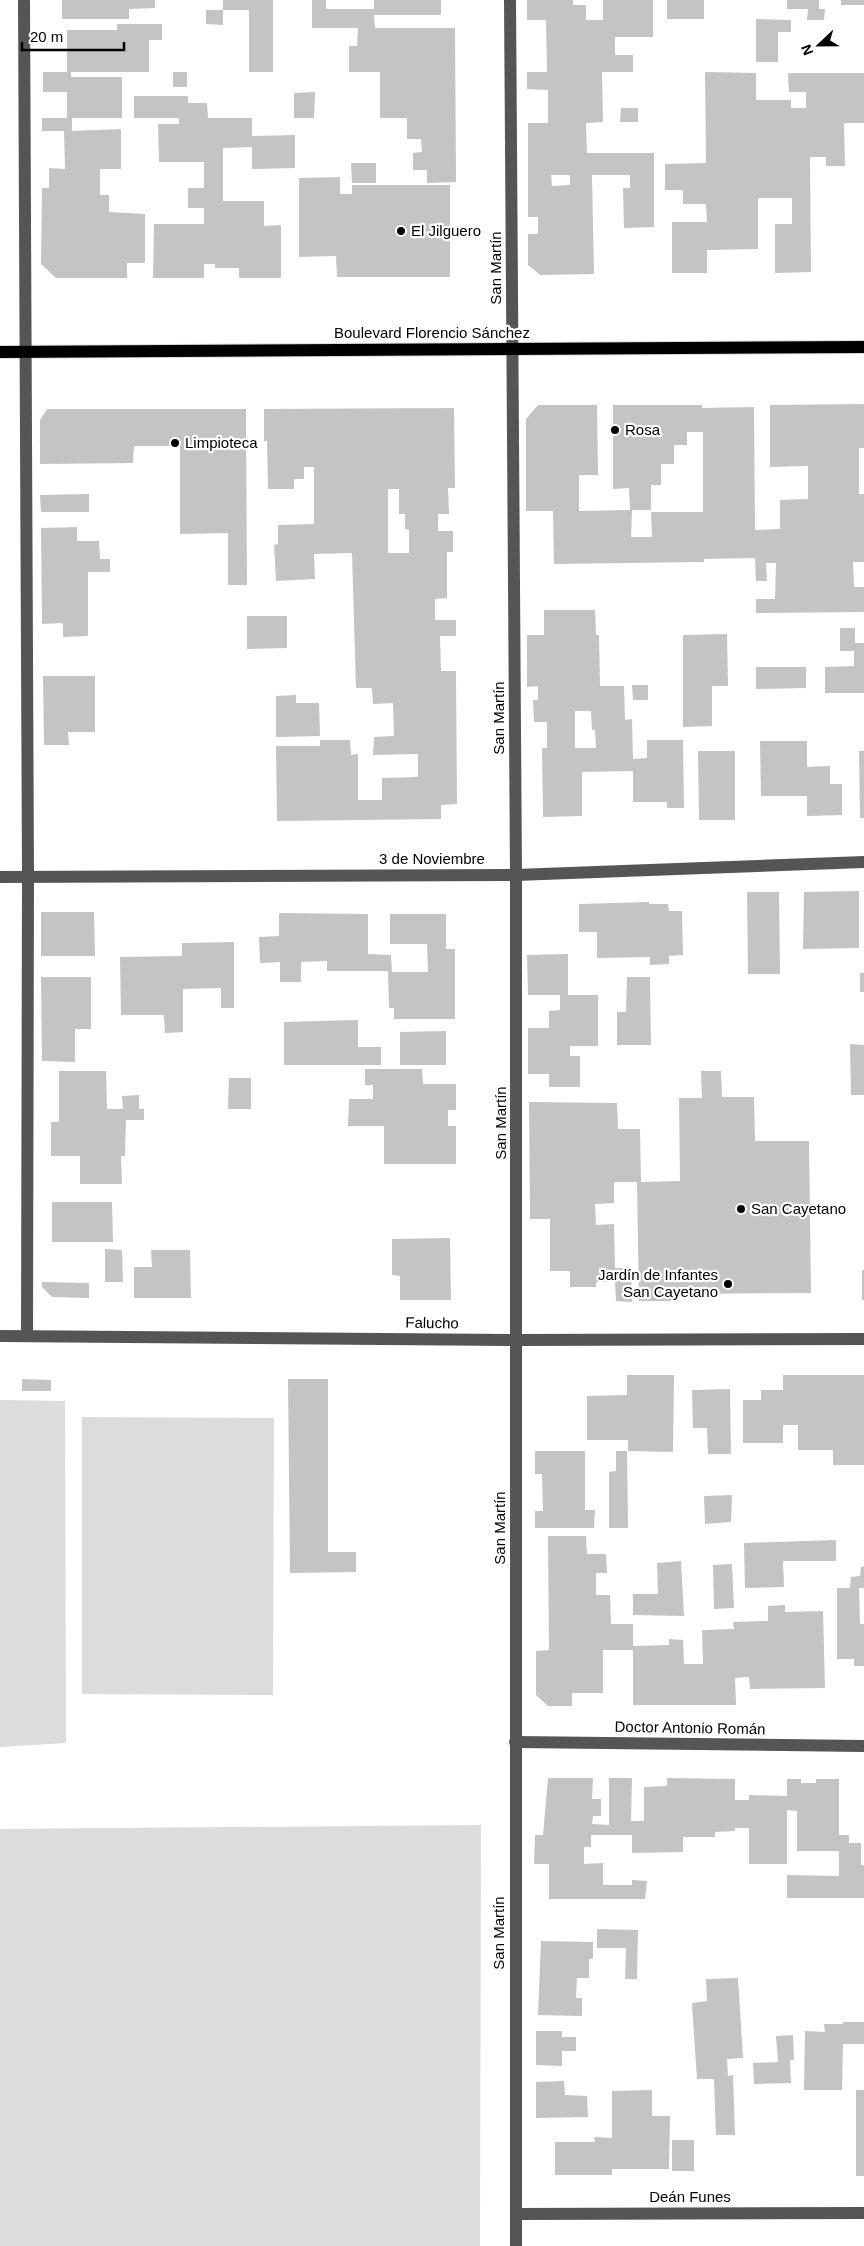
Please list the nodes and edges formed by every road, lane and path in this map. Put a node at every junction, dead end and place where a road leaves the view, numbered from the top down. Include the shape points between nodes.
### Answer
1 (24, 0) edge
2 (510, 0) edge
3 (864, 347) edge
4 (513, 349) junction
5 (0, 352) edge
6 (25, 352) junction
7 (864, 862) edge
8 (516, 875) junction
9 (28, 876) junction
10 (0, 877) edge
11 (0, 1336) edge
12 (27, 1336) junction
13 (864, 1339) edge
14 (517, 1340) junction
15 (515, 1742) junction
16 (864, 1746) edge
17 (864, 2212) edge
18 (516, 2214) junction
19 (516, 2246) edge

1 - 6 street
2 - 4 street, San Martín
3 - 4 main road, Boulevard Florencio Sánchez
4 - 6 main road, Boulevard Florencio Sánchez
4 - 8 street, San Martín
5 - 6 main road, Boulevard Florencio Sánchez
6 - 9 street
7 - 8 street, 3 de Noviembre
8 - 9 street, 3 de Noviembre
8 - 14 street, San Martín
9 - 10 street, 3 de Noviembre
9 - 12 street
11 - 12 street, Falucho
12 - 14 street, Falucho
13 - 14 street, Falucho
14 - 15 street, San Martín
15 - 16 street, Doctor Antonio Román
15 - 18 street, San Martín
17 - 18 street, Deán Funes
18 - 19 street, San Martín

